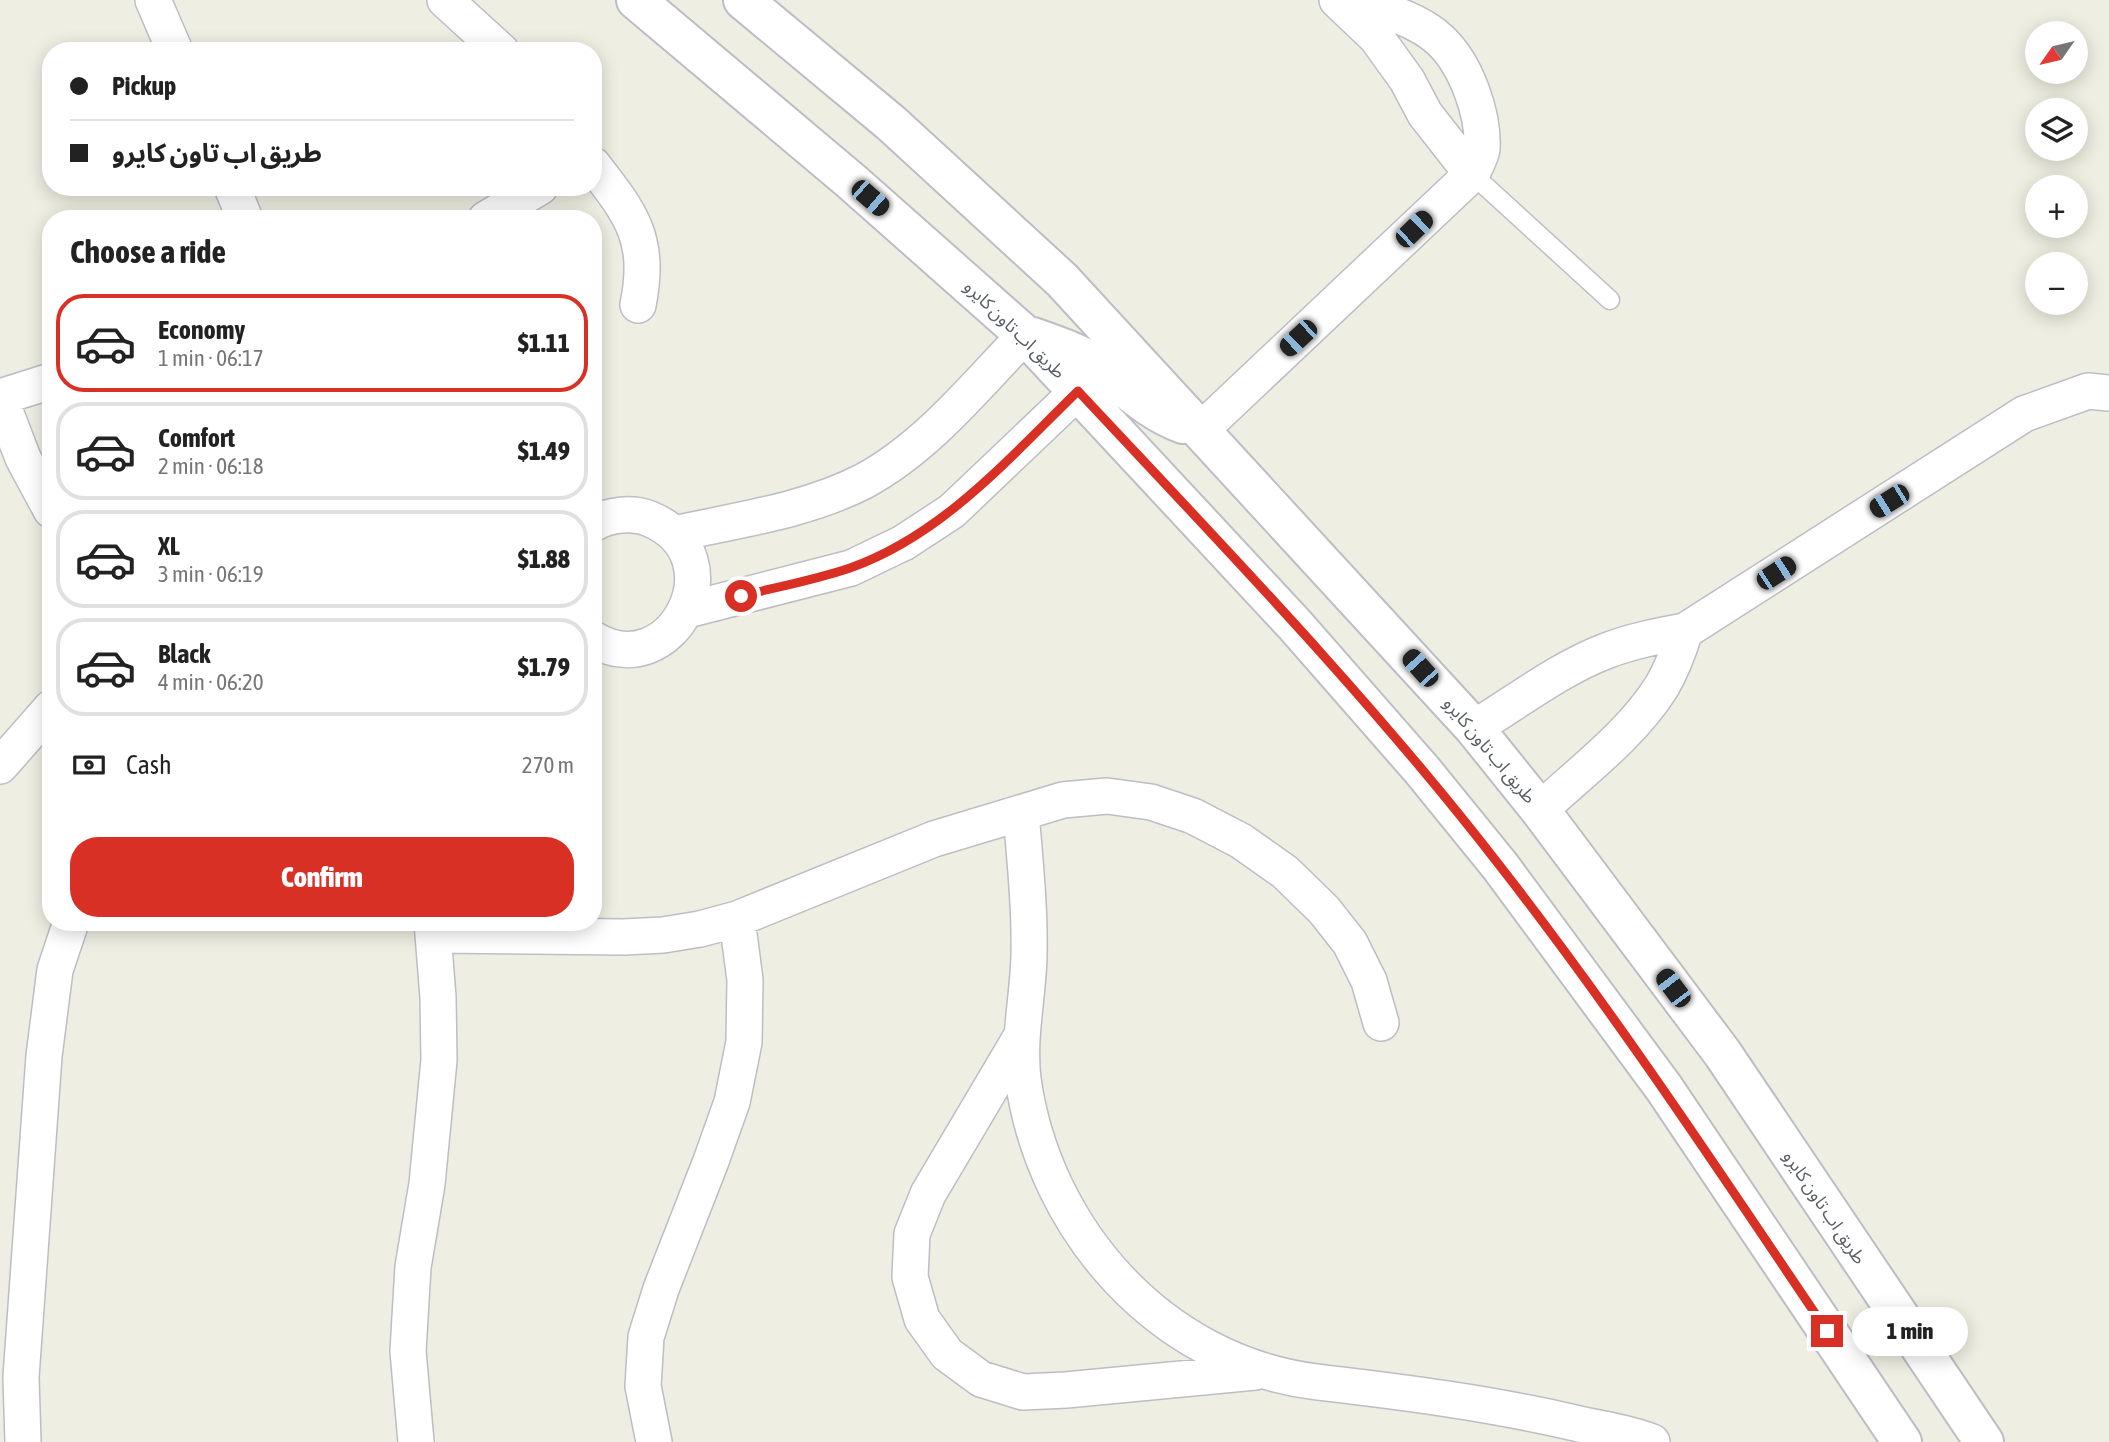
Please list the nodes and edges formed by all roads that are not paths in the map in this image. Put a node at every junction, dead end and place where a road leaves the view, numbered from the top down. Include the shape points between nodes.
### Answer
1 (153, 0) edge
2 (445, 0) edge
3 (636, 0) edge
4 (743, 0) edge
5 (1337, 0) edge
6 (1352, 0) edge
7 (171, 42) edge
8 (491, 42) edge
9 (1472, 174) junction
10 (602, 177) edge
11 (525, 196) edge
12 (501, 210) edge
13 (1610, 300) dead end
14 (638, 305) dead end
15 (1025, 335) junction
16 (42, 384) edge
17 (1078, 391) junction
18 (2109, 393) edge
19 (0, 397) edge
20 (1202, 429) junction
21 (42, 493) edge
22 (602, 520) edge
23 (674, 534) junction
24 (687, 610) junction
25 (1685, 631) junction
26 (602, 642) edge
27 (42, 718) edge
28 (1474, 729) junction
29 (0, 766) edge
30 (1540, 810) junction
31 (1021, 813) junction
32 (737, 919) junction
33 (68, 931) edge
34 (432, 931) edge
35 (531, 931) edge
36 (1381, 1023) dead end
37 (1021, 1037) junction
38 (1265, 1371) junction
39 (21, 1377) junction
40 (0, 1416) edge
41 (23, 1442) edge
42 (416, 1442) edge
43 (654, 1442) edge
44 (1652, 1442) edge
45 (1902, 1442) edge
46 (1983, 1442) edge

1 - 7 street
2 - 8 street
3 - 15 street, طريق اب تاون كايرو
4 - 20 street, طريق اب تاون كايرو via 891,123 1062,280
5 - 9 street via 1376,37 1425,114
6 - 9 street via 1398,14 1440,40 1469,79 1482,151
9 - 13 lane
9 - 20 street
10 - 14 street via 632,220 642,248 644,276
11 - 12 street
15 - 17 street, طريق اب تاون كايرو
15 - 20 street via 1087,359 1162,416
15 - 23 street via 929,432 864,480 821,499
16 - 19 street
17 - 24 street via 952,512 903,543 851,568
17 - 45 street, طريق اب تاون كايرو via 1295,625 1500,866 1664,1088
18 - 25 street via 2088,391 2024,414
19 - 21 street
20 - 28 street, طريق اب تاون كايرو
22 - 23 street via 630,514 646,517
23 - 24 street via 692,570 693,591
24 - 26 street via 678,625 649,644 632,648
25 - 28 street via 1631,642 1579,663
25 - 30 street via 1663,685 1646,709
27 - 29 street
28 - 30 street, طريق اب تاون كايرو
30 - 46 street, طريق اب تاون كايرو via 1723,1054
31 - 32 street via 934,839
31 - 36 street via 1063,800 1107,796 1151,802 1193,816 1241,841 1285,872 1331,918 1369,981
31 - 37 street via 1029,921
32 - 35 street via 663,935
32 - 43 street via 745,980 744,1042 732,1102 646,1337 643,1386
33 - 39 street via 55,970 44,1056
34 - 42 street via 439,1060 427,1184 413,1267 408,1351
37 - 38 street via 1029,1115 1041,1152 1063,1203 1092,1250 1128,1292 1171,1326 1219,1354
37 - 38 street via 928,1194 912,1234 909,1277 915,1298 922,1319 947,1354 981,1379 1023,1392
38 - 44 street via 1512,1408
39 - 40 street
39 - 41 street

